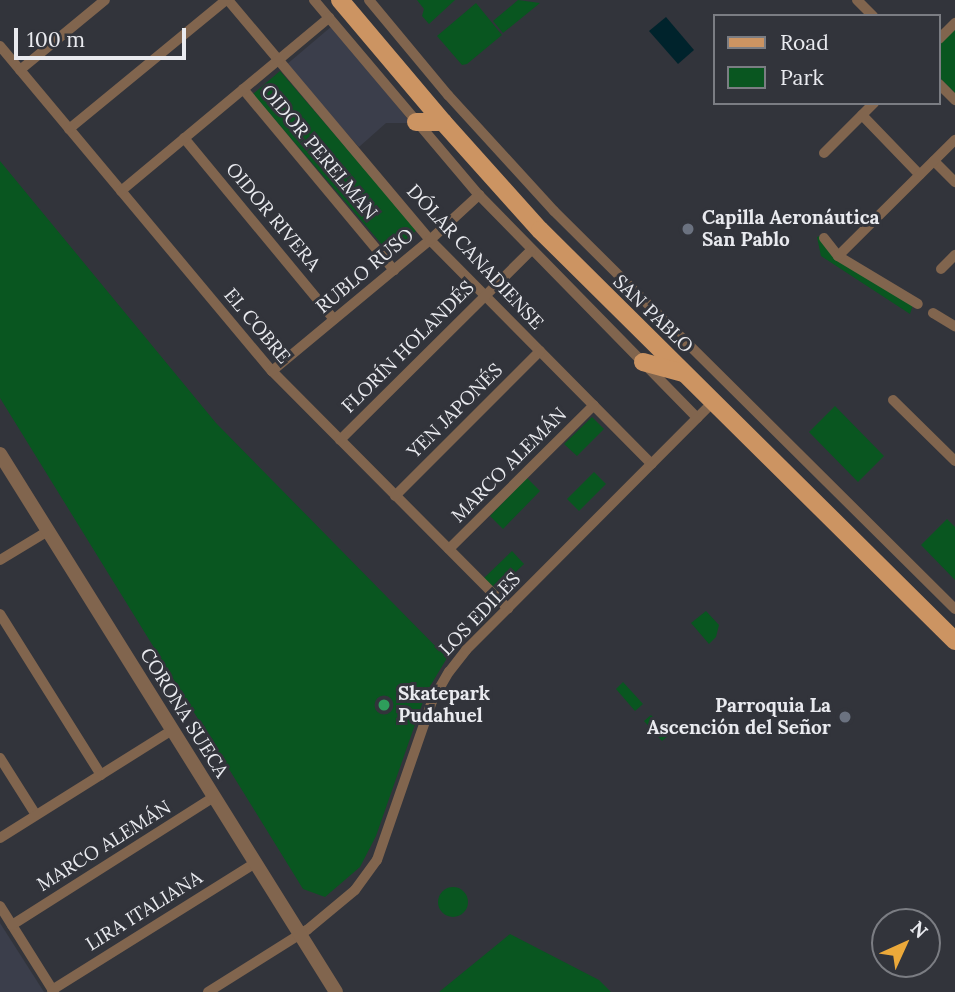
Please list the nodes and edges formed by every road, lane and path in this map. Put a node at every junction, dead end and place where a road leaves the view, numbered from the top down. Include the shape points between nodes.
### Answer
1 (105, 0) edge
2 (227, 0) edge
3 (314, 0) edge
4 (340, 0) edge
5 (369, 0) edge
6 (329, 18) junction
7 (955, 23) edge
8 (941, 37) edge
9 (0, 46) edge
10 (278, 60) junction
11 (20, 71) junction
12 (941, 86) edge
13 (243, 89) junction
14 (955, 100) edge
15 (872, 105) edge
16 (862, 115) junction
17 (416, 122) junction
18 (443, 122) junction
19 (69, 130) junction
20 (184, 138) junction
21 (955, 140) edge
22 (824, 153) dead end
23 (934, 161) junction
24 (920, 175) junction
25 (955, 183) edge
26 (121, 191) junction
27 (479, 195) junction
28 (824, 238) dead end
29 (430, 240) junction
30 (531, 250) junction
31 (955, 255) edge
32 (838, 256) junction
33 (941, 269) dead end
34 (394, 270) junction
35 (485, 296) junction
36 (918, 304) dead end
37 (933, 313) dead end
38 (334, 319) junction
39 (955, 326) edge
40 (540, 351) junction
41 (643, 362) junction
42 (272, 371) junction
43 (685, 373) junction
44 (893, 400) dead end
45 (713, 402) junction
46 (594, 405) junction
47 (697, 418) junction
48 (340, 440) junction
49 (955, 461) edge
50 (2, 462) edge
51 (652, 464) junction
52 (396, 496) junction
53 (48, 531) junction
54 (449, 549) junction
55 (0, 561) edge
56 (508, 609) junction
57 (955, 609) edge
58 (0, 614) edge
59 (955, 641) edge
60 (172, 730) junction
61 (0, 758) edge
62 (101, 775) junction
63 (214, 797) junction
64 (36, 816) junction
65 (0, 838) edge
66 (255, 863) junction
67 (0, 906) edge
68 (12, 925) junction
69 (300, 934) junction
70 (53, 991) edge
71 (208, 992) edge
72 (336, 992) edge

1 - 11 street
2 - 10 street, DÓLAR CANADIENSE
2 - 19 street
3 - 6 street
4 - 18 main road, SAN PABLO
5 - 57 street, SAN PABLO via 554,211
6 - 10 street
6 - 17 street
7 - 8 street
9 - 11 street, EL COBRE
10 - 13 street
10 - 29 street, DÓLAR CANADIENSE
11 - 19 street, EL COBRE
12 - 14 street
13 - 20 street
13 - 34 street, OIDOR PERELMAN
15 - 16 street
16 - 22 street
16 - 24 street
17 - 18 main road
17 - 27 street
18 - 43 main road, SAN PABLO via 530,220
19 - 26 street, EL COBRE
20 - 26 street
20 - 38 street, OIDOR RIVERA
21 - 23 street
23 - 24 street
23 - 25 street
24 - 32 street
26 - 42 street, EL COBRE
27 - 29 street, RUBLO RUSO
27 - 30 street
28 - 32 street
29 - 34 street, RUBLO RUSO
29 - 35 street, DÓLAR CANADIENSE
30 - 35 street, FLORÍN HOLANDÉS
30 - 41 street
31 - 33 street
32 - 36 street
34 - 38 street, RUBLO RUSO
35 - 40 street, DÓLAR CANADIENSE
35 - 48 street, FLORÍN HOLANDÉS
37 - 39 street
38 - 42 street, RUBLO RUSO
40 - 46 street, DÓLAR CANADIENSE
40 - 52 street, YEN JAPONÉS
41 - 43 main road
41 - 47 street
42 - 48 street, EL COBRE
43 - 45 main road, SAN PABLO
44 - 49 street
45 - 47 street, LOS EDILES
45 - 59 main road, SAN PABLO
46 - 51 street, DÓLAR CANADIENSE
46 - 54 street, MARCO ALEMÁN
47 - 51 street, LOS EDILES
48 - 52 street, EL COBRE
50 - 53 street, CORONA SUECA
51 - 56 street, LOS EDILES
52 - 54 street, EL COBRE
53 - 55 street
53 - 60 street, CORONA SUECA
54 - 56 street, EL COBRE
56 - 69 street, LOS EDILES via 466,650 432,701 377,860 340,905
58 - 62 street
60 - 62 street
60 - 63 street, CORONA SUECA
61 - 64 street
62 - 64 street
63 - 66 street, CORONA SUECA
63 - 68 street, MARCO ALEMÁN
64 - 65 street
66 - 69 street, CORONA SUECA
66 - 70 street, LIRA ITALIANA
67 - 68 street
68 - 70 street
69 - 71 street, LOS EDILES
69 - 72 street, CORONA SUECA

